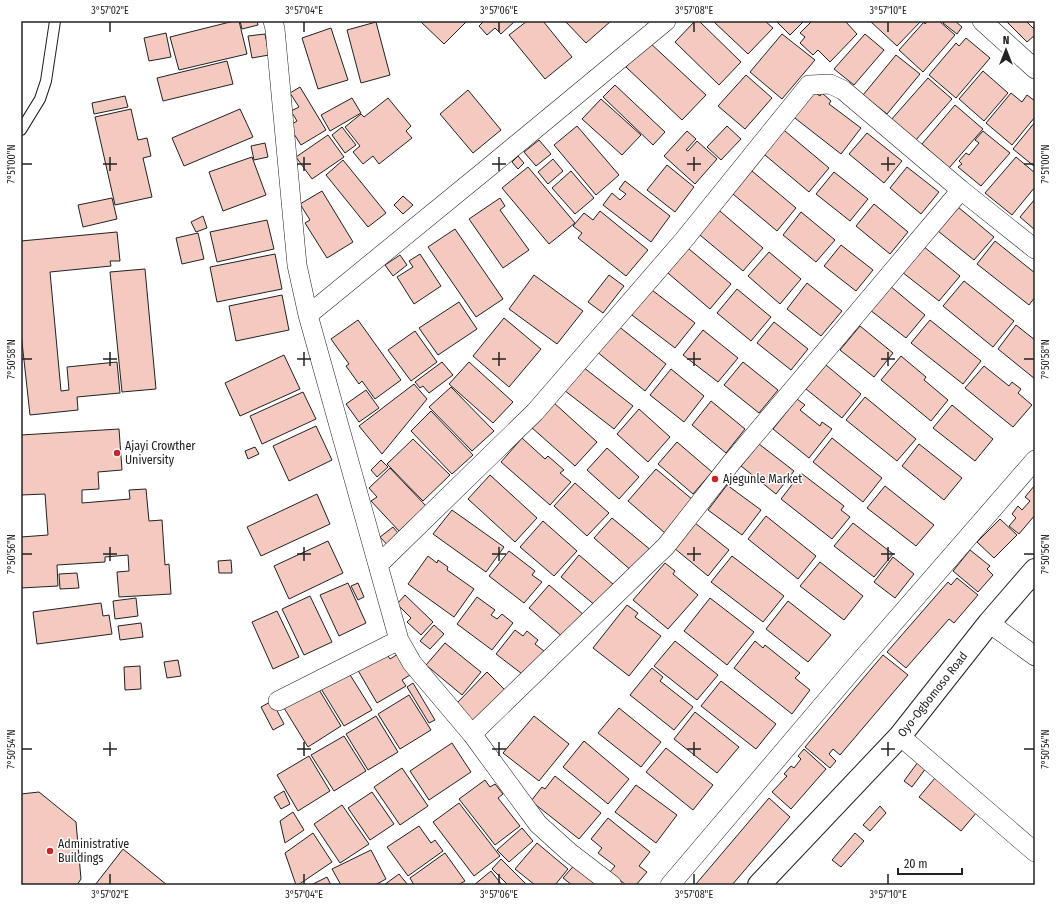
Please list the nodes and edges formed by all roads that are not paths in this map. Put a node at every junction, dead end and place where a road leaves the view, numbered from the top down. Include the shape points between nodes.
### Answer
1 (55, 21) edge
2 (666, 21) edge
3 (982, 21) edge
4 (278, 24) edge
5 (1035, 69) edge
6 (21, 130) edge
7 (961, 190) junction
8 (1035, 249) edge
9 (308, 315) junction
10 (1035, 460) edge
11 (378, 565) junction
12 (1035, 570) edge
13 (989, 623) junction
14 (399, 640) junction
15 (1035, 656) edge
16 (278, 701) dead end
17 (472, 734) junction
18 (900, 736) junction
19 (1035, 852) edge
20 (612, 885) edge
21 (670, 885) edge
22 (759, 885) edge

1 - 6 lane via 46,81 40,99
2 - 9 street
3 - 5 street
4 - 9 street via 297,265
7 - 8 street
7 - 11 street via 844,90 830,84 809,85 683,241 535,412
7 - 17 street via 731,463 666,546
9 - 11 street
10 - 21 street
11 - 14 street
12 - 13 highway, Oyo-Ogbomoso Road
13 - 15 street
13 - 18 highway, Oyo-Ogbomoso Road
14 - 16 street
14 - 17 street via 412,663
17 - 20 street via 538,824
18 - 19 street
18 - 22 highway, Oyo-Ogbomoso Road

